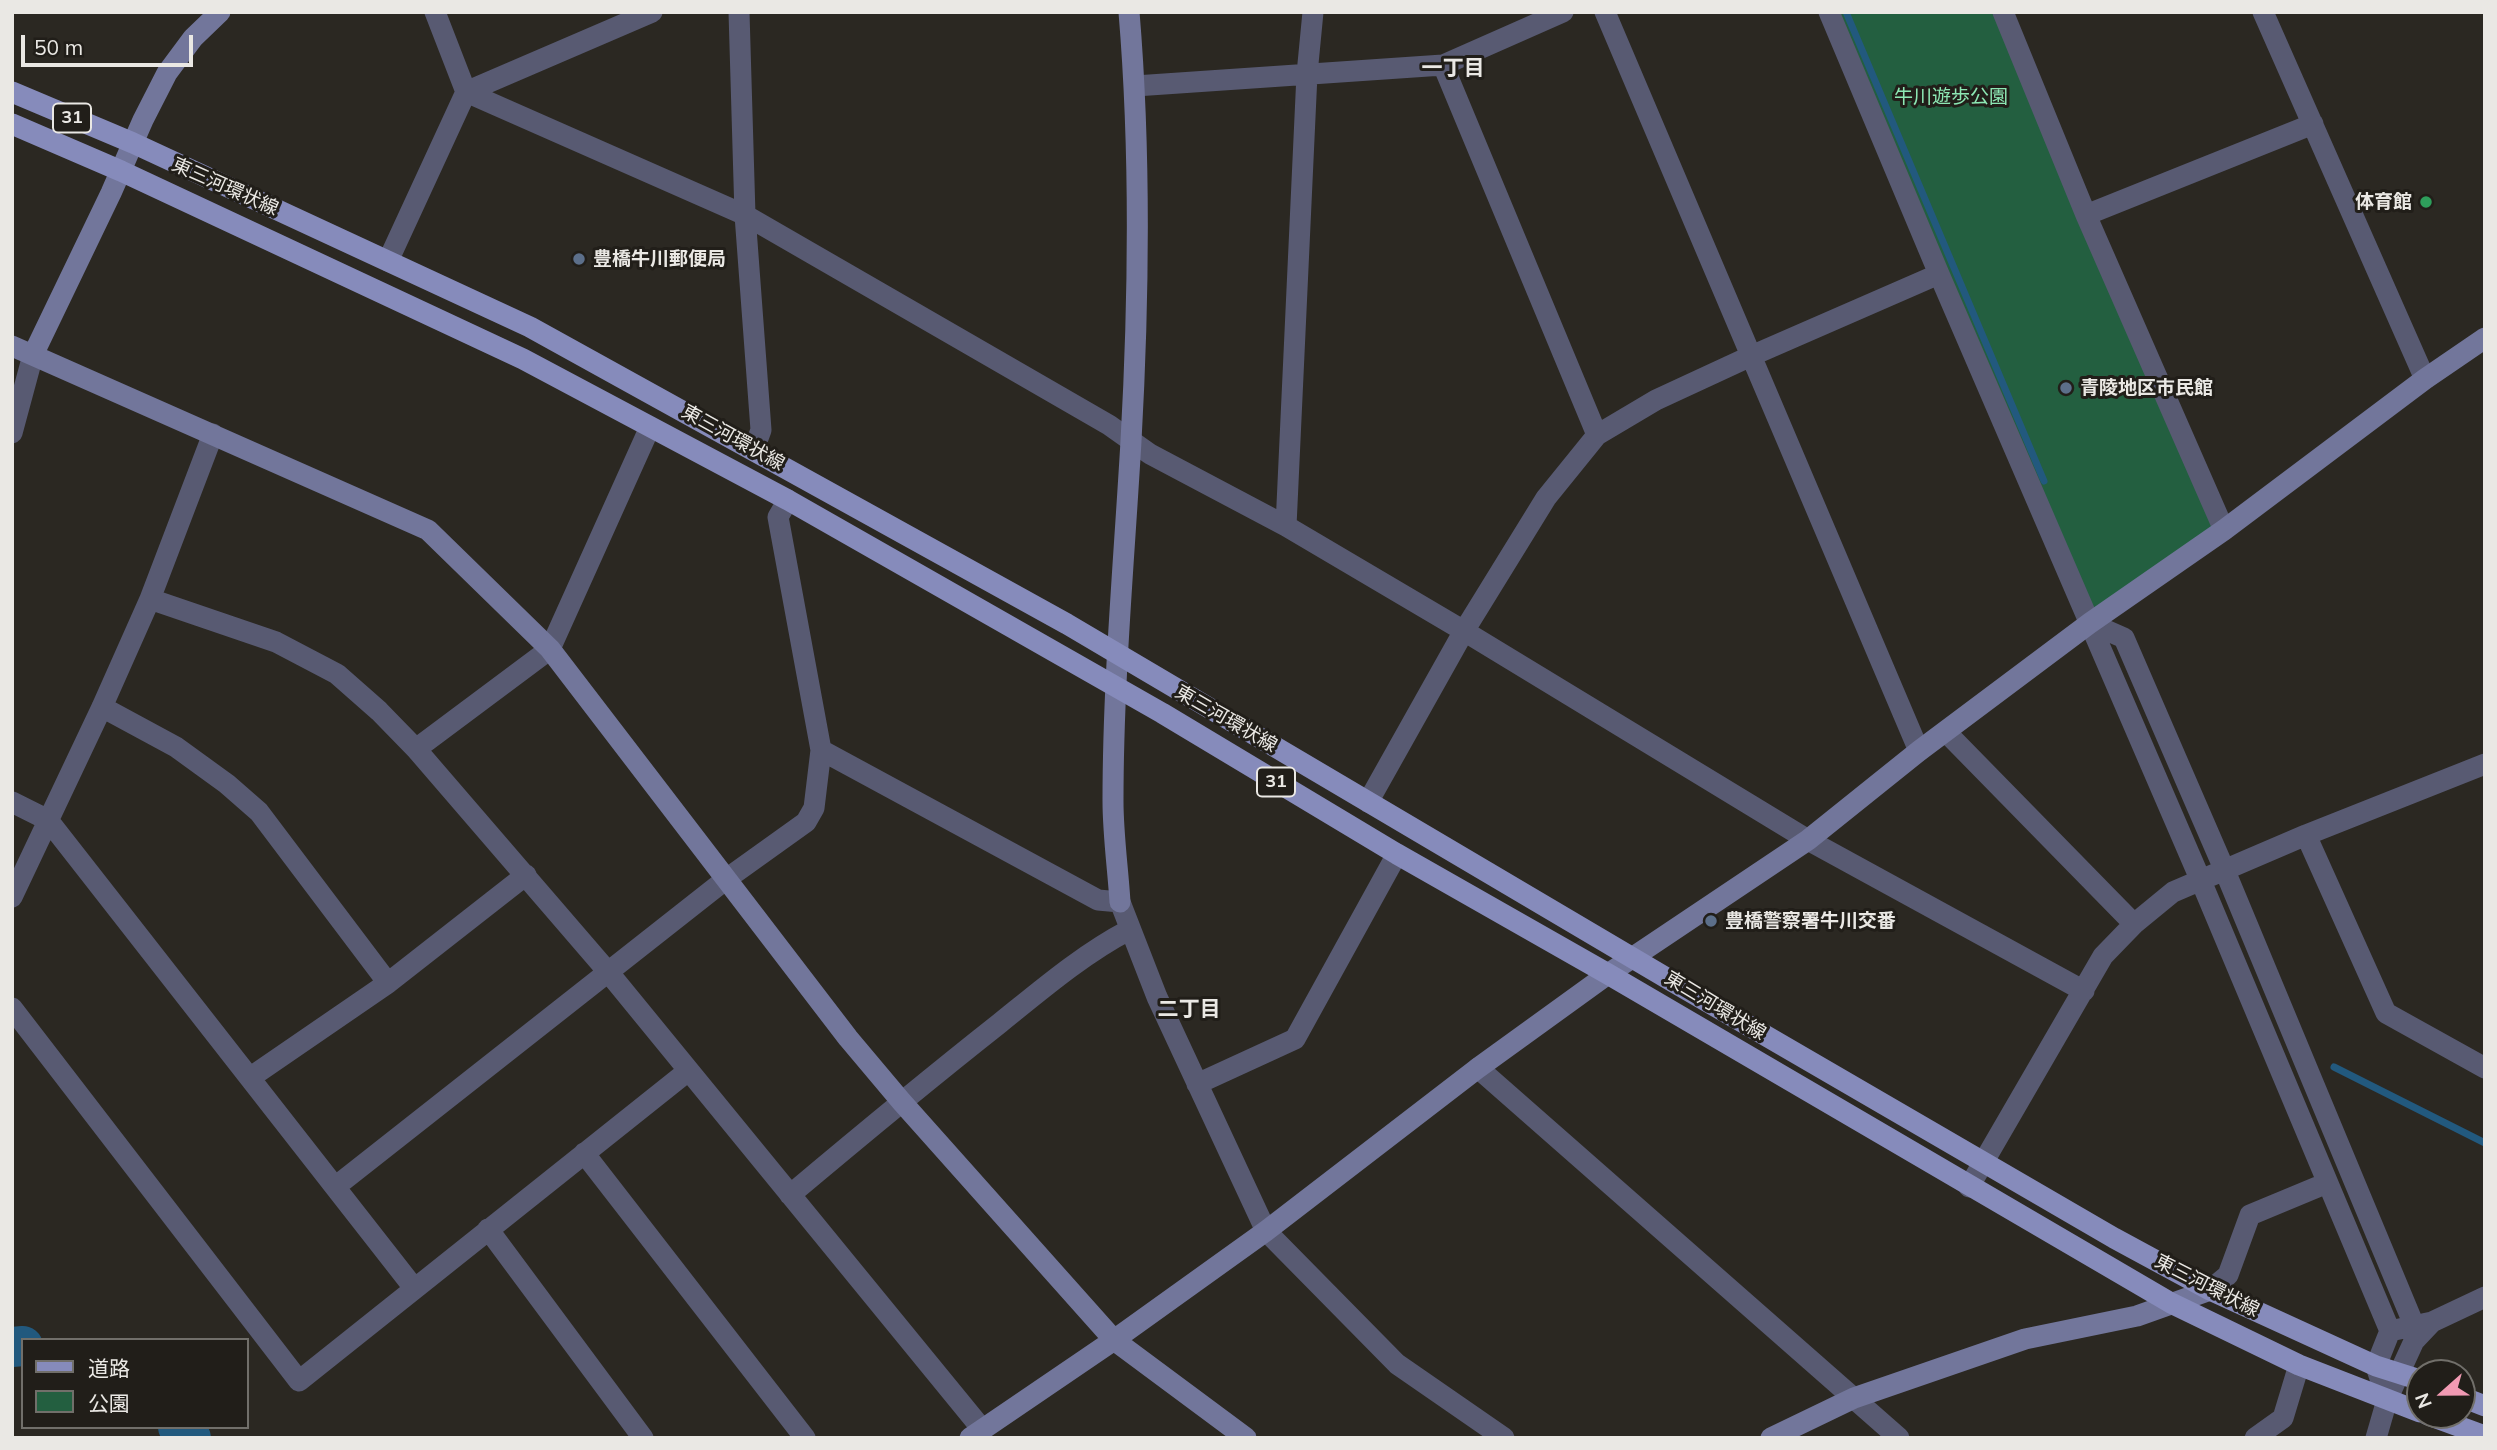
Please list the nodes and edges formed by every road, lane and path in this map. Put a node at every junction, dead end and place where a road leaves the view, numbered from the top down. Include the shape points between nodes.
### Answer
1 (220, 12) edge
2 (435, 12) edge
3 (652, 12) edge
4 (739, 12) edge
5 (1129, 12) edge
6 (1313, 12) edge
7 (1563, 12) edge
8 (1605, 12) edge
9 (1829, 12) edge
10 (2003, 12) edge
11 (2263, 12) edge
12 (1443, 65) junction
13 (1307, 74) junction
14 (1135, 86) junction
15 (12, 92) edge
16 (466, 92) junction
17 (12, 124) edge
18 (2313, 124) junction
19 (133, 143) junction
20 (121, 171) junction
21 (745, 215) junction
22 (2086, 215) junction
23 (388, 261) junction
24 (1939, 274) junction
25 (2485, 338) edge
26 (12, 346) edge
27 (33, 355) junction
28 (1751, 356) junction
29 (2425, 379) junction
30 (12, 386) edge
31 (650, 427) junction
32 (12, 433) edge
33 (213, 434) junction
34 (1597, 435) junction
35 (1131, 441) junction
36 (754, 449) junction
37 (788, 500) junction
38 (1286, 526) junction
39 (2224, 530) junction
40 (150, 599) junction
41 (2090, 623) junction
42 (1464, 631) junction
43 (550, 649) junction
44 (1116, 654) junction
45 (1116, 687) junction
46 (102, 707) junction
47 (1946, 732) junction
48 (416, 749) junction
49 (821, 750) junction
50 (1919, 751) junction
51 (2485, 764) edge
52 (12, 802) edge
53 (1368, 802) junction
54 (48, 820) junction
55 (2306, 835) junction
56 (1808, 840) junction
57 (1397, 854) junction
58 (2225, 871) junction
59 (526, 875) junction
60 (725, 880) junction
61 (2201, 881) junction
62 (12, 897) edge
63 (1120, 902) junction
64 (2134, 924) junction
65 (1129, 930) junction
66 (1633, 957) junction
67 (610, 973) junction
68 (1608, 974) junction
69 (388, 984) junction
70 (2084, 991) junction
71 (12, 1008) edge
72 (1478, 1068) junction
73 (2485, 1068) edge
74 (688, 1071) junction
75 (251, 1077) junction
76 (1198, 1084) junction
77 (901, 1101) junction
78 (584, 1153) junction
79 (1983, 1163) junction
80 (2327, 1183) junction
81 (335, 1187) junction
82 (1969, 1187) junction
83 (790, 1195) junction
84 (488, 1229) junction
85 (1266, 1231) junction
86 (414, 1288) junction
87 (2210, 1290) junction
88 (2485, 1297) edge
89 (2171, 1303) junction
90 (2423, 1323) junction
91 (2390, 1331) junction
92 (1114, 1340) junction
93 (2412, 1359) edge
94 (2299, 1365) junction
95 (2376, 1366) junction
96 (2406, 1375) edge
97 (2406, 1381) edge
98 (1854, 1398) junction
99 (2387, 1399) junction
100 (2406, 1406) edge
101 (2466, 1429) edge
102 (976, 1433) edge
103 (2485, 1436) edge
104 (643, 1438) edge
105 (804, 1438) edge
106 (1246, 1438) edge
107 (1504, 1438) edge
108 (1771, 1438) edge
109 (1899, 1438) edge
110 (2255, 1438) edge
111 (2376, 1438) edge

1 - 19 street via 167,73
2 - 16 street
3 - 16 street
4 - 21 street
5 - 14 street
6 - 13 street
7 - 12 street
8 - 28 street
9 - 24 street
10 - 22 street
11 - 18 street
12 - 13 street
12 - 34 street
13 - 14 street
13 - 38 street
14 - 35 street via 1139,243
15 - 19 main road, 東三河環状線 / 31
16 - 21 street
16 - 23 street
17 - 20 main road, 東三河環状線 / 31
18 - 22 street
18 - 29 street
19 - 20 street
19 - 23 main road, 東三河環状線 / 31
20 - 27 street
20 - 31 main road, 東三河環状線 / 31 via 523,359
21 - 35 street
21 - 36 street via 761,430
22 - 39 street
23 - 36 main road, 東三河環状線 / 31 via 530,327
24 - 28 street
24 - 41 street
25 - 29 street
26 - 27 street
27 - 30 street
27 - 32 street
27 - 33 street
28 - 34 street via 1656,400
28 - 50 street
29 - 39 street
31 - 37 main road, 東三河環状線 / 31
31 - 43 street
33 - 40 street
33 - 43 street via 428,530
34 - 42 street via 1546,498
35 - 38 street
35 - 44 street
36 - 44 main road, 東三河環状線 / 31
37 - 45 main road, 東三河環状線 / 31
37 - 49 street via 778,517
38 - 42 street
39 - 41 street
40 - 46 street
40 - 48 street via 276,642 337,674
41 - 47 street
41 - 58 street via 2124,638
41 - 61 street
42 - 53 street
42 - 56 street
43 - 48 street
43 - 60 street
44 - 45 street
44 - 53 main road, 東三河環状線 / 31
45 - 57 main road, 東三河環状線 / 31
45 - 63 street via 1113,804
46 - 54 street
46 - 69 street via 176,747 259,812
47 - 50 street
47 - 64 street
48 - 59 street
49 - 60 street via 814,808 806,822
49 - 63 street via 1098,900
50 - 56 street
51 - 55 street
52 - 54 street
53 - 66 main road, 東三河環状線 / 31
54 - 62 street
54 - 75 street
55 - 58 street
55 - 73 street via 2386,1013
56 - 66 street
56 - 70 street
57 - 68 main road, 東三河環状線 / 31
57 - 76 street via 1294,1039
58 - 61 street
58 - 90 street
59 - 67 street
59 - 69 street
60 - 67 street
60 - 77 street
61 - 64 street via 2173,892
61 - 80 street
63 - 65 street
64 - 70 street via 2103,957
65 - 76 street
65 - 77 street via 1030,999
66 - 68 street
66 - 79 main road, 東三河環状線 / 31
67 - 74 street
67 - 81 street
68 - 72 street
68 - 82 main road, 東三河環状線 / 31
69 - 75 street
70 - 79 street
71 - 86 street via 299,1381
72 - 85 street
72 - 98 street
74 - 78 street
74 - 83 street
75 - 81 street
76 - 85 street
77 - 83 street
77 - 92 street
78 - 84 street
78 - 105 street
79 - 82 street
79 - 87 main road, 東三河環状線 / 31
80 - 87 street via 2250,1215 2228,1275
80 - 91 street
81 - 86 street
82 - 89 main road, 東三河環状線 / 31
83 - 102 street
84 - 86 street
84 - 104 street
85 - 92 street
85 - 107 street via 1397,1364
87 - 89 street
87 - 95 main road, 東三河環状線 / 31
88 - 90 street
89 - 94 main road, 東三河環状線 / 31
89 - 98 street via 2137,1316 2025,1339
90 - 91 street
90 - 93 street via 2414,1341
91 - 95 street
92 - 102 street
92 - 106 street
94 - 99 main road, 東三河環状線 / 31
94 - 110 street via 2283,1418
95 - 96 main road, 東三河環状線 / 31
95 - 99 street
97 - 99 street
98 - 108 street
98 - 109 street
99 - 100 main road, 東三河環状線 / 31
99 - 111 street
101 - 103 main road

